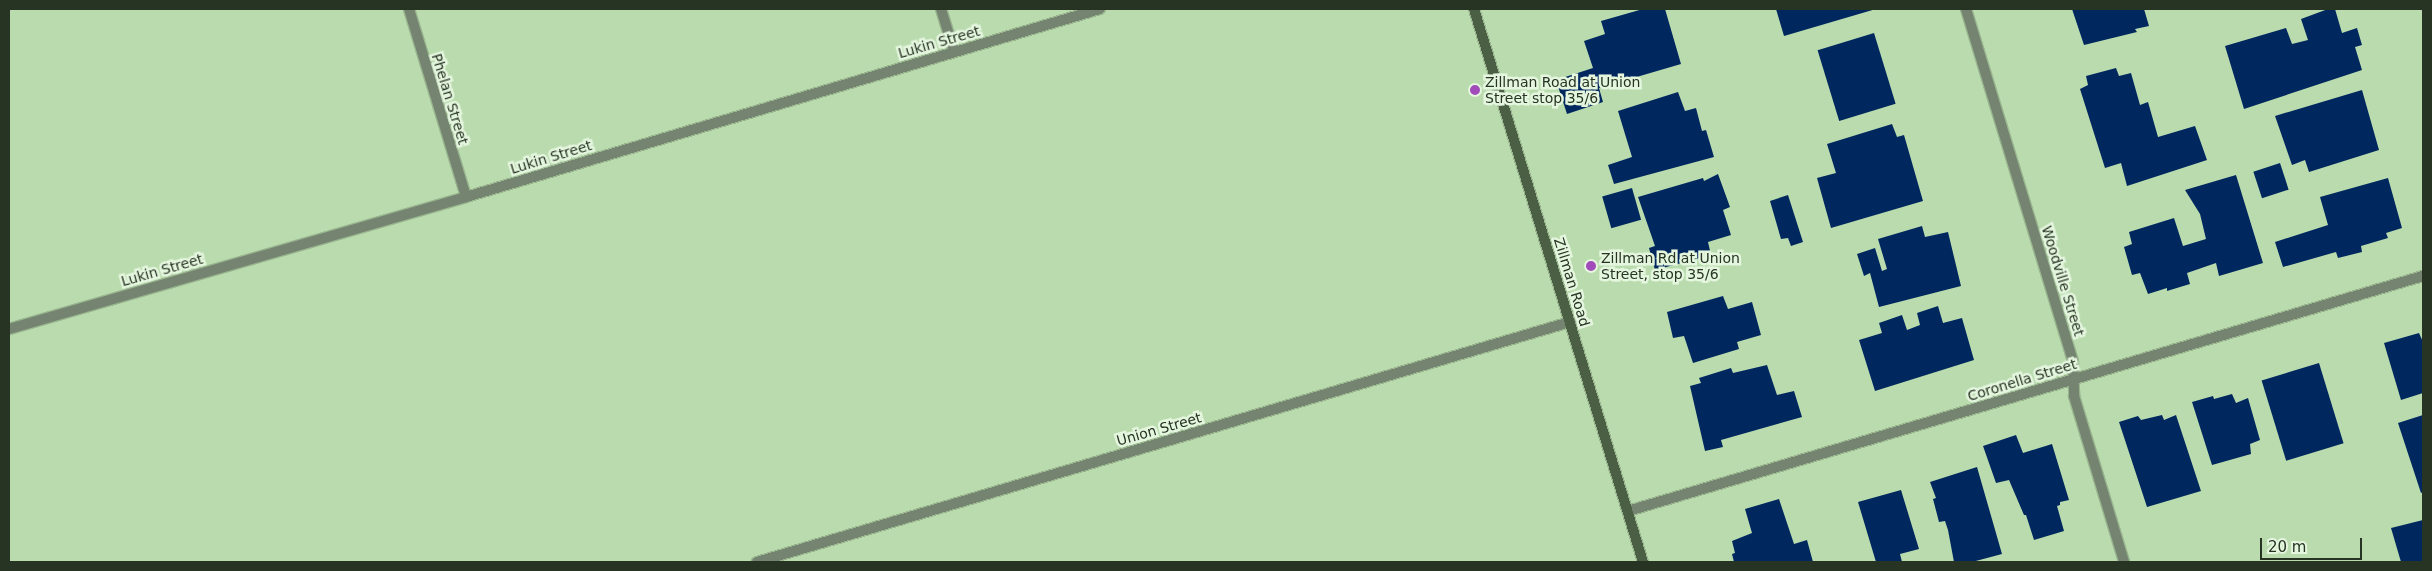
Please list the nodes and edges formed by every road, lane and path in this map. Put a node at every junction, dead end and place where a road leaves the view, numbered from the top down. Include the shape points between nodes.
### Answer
1 (408, 9) edge
2 (941, 9) edge
3 (1100, 9) edge
4 (1474, 9) edge
5 (1966, 9) edge
6 (954, 51) junction
7 (466, 197) junction
8 (2423, 276) edge
9 (1570, 322) junction
10 (9, 329) edge
11 (2074, 379) junction
12 (1628, 511) junction
13 (757, 562) edge
14 (1643, 562) edge
15 (2124, 562) edge

1 - 7 street, Phelan Street
2 - 6 street
3 - 6 street, Lukin Street
4 - 9 main road, Zillman Road
5 - 11 street, Woodville Street via 2073,362
6 - 7 street, Lukin Street
7 - 10 street, Lukin Street
8 - 11 street, Coronella Street
9 - 12 main road, Zillman Road
9 - 13 street, Union Street
11 - 12 street, Coronella Street
11 - 15 street, Woodville Street via 2074,396
12 - 14 main road, Zillman Road

